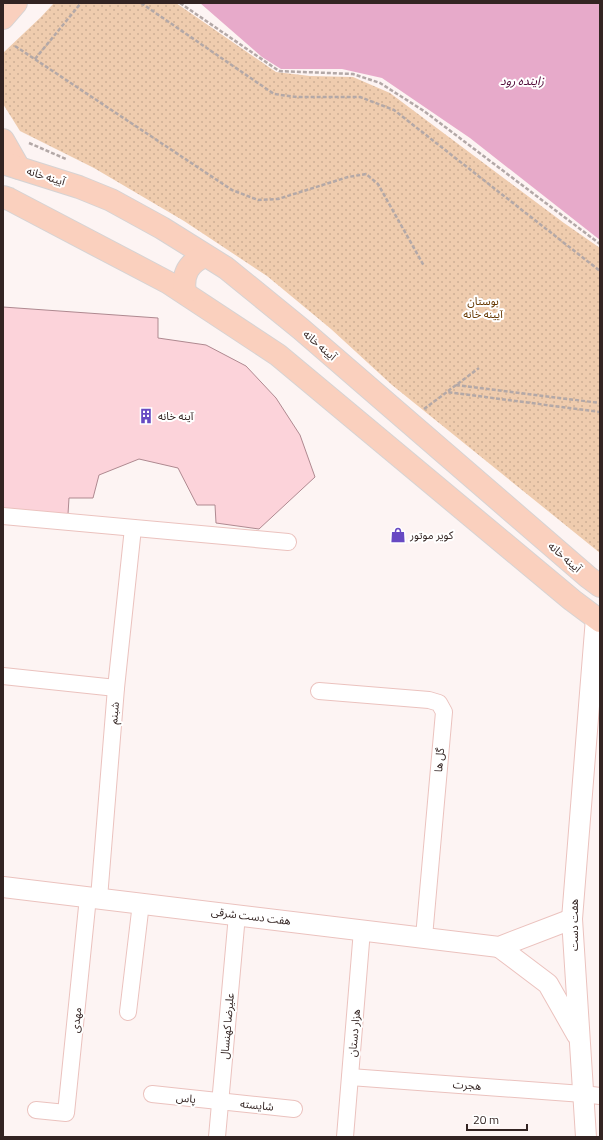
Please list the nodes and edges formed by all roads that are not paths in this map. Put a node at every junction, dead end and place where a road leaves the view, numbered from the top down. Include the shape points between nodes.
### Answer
1 (16, 3) edge
2 (3, 18) edge
3 (3, 140) edge
4 (11, 166) edge
5 (5, 198) edge
6 (205, 256) junction
7 (185, 293) junction
8 (3, 516) edge
9 (133, 528) junction
10 (288, 542) dead end
11 (600, 586) edge
12 (598, 620) edge
13 (3, 676) edge
14 (116, 688) junction
15 (319, 691) dead end
16 (594, 710) edge
17 (3, 887) edge
18 (94, 897) junction
19 (140, 903) junction
20 (237, 915) junction
21 (572, 919) junction
22 (362, 930) junction
23 (424, 937) junction
24 (499, 947) junction
25 (128, 1012) dead end
26 (580, 1039) junction
27 (350, 1077) junction
28 (152, 1094) dead end
29 (592, 1095) edge
30 (220, 1101) junction
31 (294, 1109) dead end
32 (36, 1110) dead end
33 (217, 1137) edge
34 (345, 1137) edge
35 (586, 1137) edge

1 - 2 main road
3 - 4 main road
4 - 6 main road, آیینه خانه via 79,187 111,200 162,228
5 - 7 main road
6 - 7 main road via 187,270 184,278
6 - 11 main road, آیینه خانه via 226,268 301,329
7 - 12 main road via 278,355
8 - 9 street
9 - 10 street
9 - 14 street, شبنم
12 - 16 street, هفت دست
13 - 14 street
14 - 18 street, شبنم
15 - 23 street, گل ها via 429,700 439,703 444,712
16 - 21 street, هفت دست
17 - 18 street, هفت دست شرقی
18 - 19 street, هفت دست شرقی
18 - 32 street, مهدی via 66,1113
19 - 20 street, هفت دست شرقی
19 - 25 street
20 - 22 street, هفت دست شرقی
20 - 30 street, علیرضا کهنسال
21 - 24 street
21 - 26 street, هفت دست
22 - 23 street, هفت دست شرقی
22 - 27 street, هزار دستان
23 - 24 street, هفت دست شرقی
24 - 26 street via 548,984
26 - 29 street, هفت دست
27 - 29 street, هجرت
27 - 34 street, هزار دستان
28 - 30 street, پاس
29 - 35 street, هفت دست
30 - 31 street, شایسته
30 - 33 street, علیرضا کهنسال

